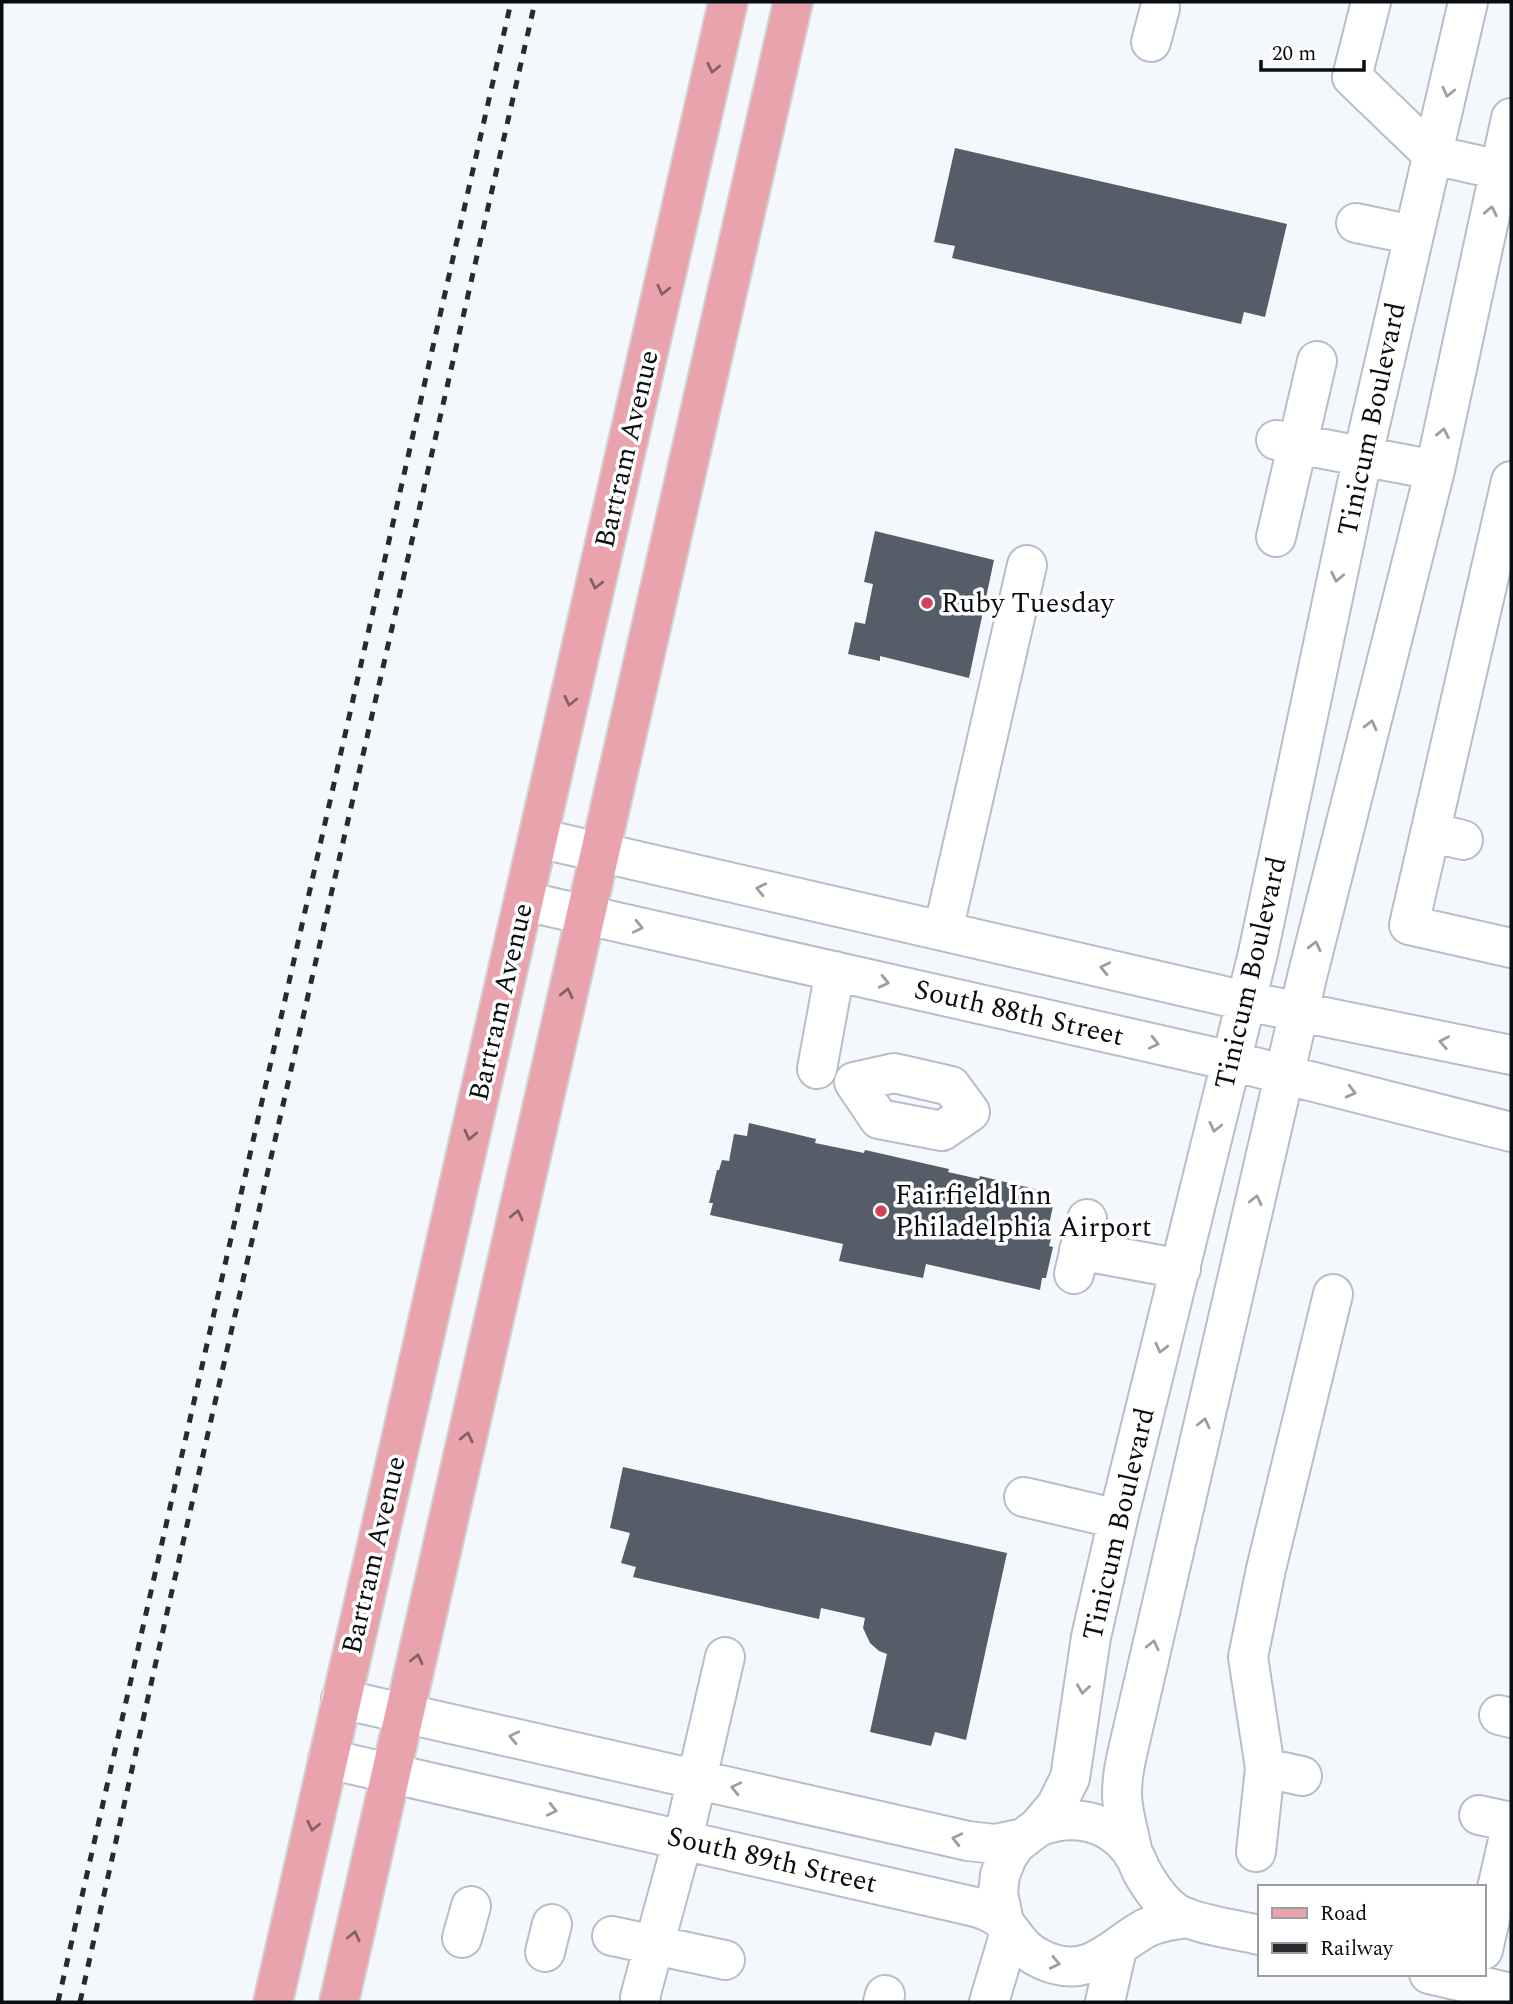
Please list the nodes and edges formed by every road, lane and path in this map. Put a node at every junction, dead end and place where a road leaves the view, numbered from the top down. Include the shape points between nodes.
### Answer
1 (728, 2) edge
2 (793, 2) edge
3 (1371, 2) edge
4 (1468, 2) edge
5 (1511, 118) edge
6 (1433, 155) junction
7 (1500, 170) junction
8 (1349, 230) dead end
9 (1413, 235) junction
10 (1317, 361) dead end
11 (1287, 443) junction
12 (1363, 455) junction
13 (1435, 470) junction
14 (1511, 481) edge
15 (1276, 537) dead end
16 (1502, 560) edge
17 (1027, 565) dead end
18 (538, 838) junction
19 (600, 852) junction
20 (524, 901) junction
21 (586, 915) junction
22 (943, 931) junction
23 (1511, 948) edge
24 (835, 971) junction
25 (1246, 1001) junction
26 (1299, 1012) junction
27 (1511, 1055) edge
28 (1231, 1061) junction
29 (817, 1069) dead end
30 (1285, 1074) junction
31 (1511, 1132) edge
32 (1080, 1248) dead end
33 (1181, 1269) junction
34 (1333, 1294) dead end
35 (1024, 1497) dead end
36 (1118, 1519) junction
37 (725, 1657) dead end
38 (341, 1699) junction
39 (405, 1713) junction
40 (328, 1759) junction
41 (1265, 1768) junction
42 (390, 1773) junction
43 (1303, 1776) dead end
44 (696, 1778) junction
45 (1501, 1822) edge
46 (1031, 1832) junction
47 (683, 1839) junction
48 (1256, 1852) dead end
49 (1137, 1862) junction
50 (1496, 1910) edge
51 (1188, 1918) junction
52 (1007, 1927) junction
53 (1258, 1935) edge
54 (612, 1936) dead end
55 (654, 1944) junction
56 (1121, 1945) junction
57 (725, 1960) dead end
58 (1487, 1976) edge
59 (273, 2002) edge
60 (339, 2002) edge
61 (641, 2002) edge
62 (989, 2002) edge
63 (1105, 2002) edge

1 -> 18 main road, Bartram Avenue
2 - 19 main road
3 - 6 street via 1352,77
4 -> 6 street, Tinicum Boulevard
5 - 7 street, Tinicum Boulevard
6 - 7 street
6 - 9 street, Tinicum Boulevard
13 -> 7 street, Tinicum Boulevard
8 - 9 street
9 - 12 street, Tinicum Boulevard
10 - 11 street
11 - 12 street
11 - 15 street
12 - 13 street
12 -> 25 street, Tinicum Boulevard
26 -> 13 street, Tinicum Boulevard
14 - 16 street
16 - 23 street via 1488,652 1447,836 1409,925
17 - 22 street via 952,844
18 - 19 street
18 - 20 main road, Bartram Avenue
19 - 21 main road
22 -> 19 street
20 - 21 street, South 88th Street
20 -> 38 main road, Bartram Avenue
21 -> 24 street, South 88th Street
39 -> 21 main road
25 -> 22 street
24 -> 28 street, South 88th Street
24 - 29 street
25 - 26 street
25 - 28 street, Tinicum Boulevard
27 -> 26 street
26 - 30 street, Tinicum Boulevard
28 - 30 street, South 88th Street
28 -> 33 street, Tinicum Boulevard
30 -> 31 street, South 88th Street
49 -> 30 street, Tinicum Boulevard via 1122,1810 1122,1776
32 - 33 street
33 -> 36 street, Tinicum Boulevard
34 - 41 street via 1322,1383 1278,1571 1264,1661
35 - 36 street
36 -> 46 street, Tinicum Boulevard via 1091,1637 1070,1779 1056,1806
37 - 44 street
38 - 39 street, South 89th Street
38 - 40 main road, Bartram Avenue
39 - 42 main road
44 -> 39 street, South 89th Street
40 - 42 street, South 89th Street
40 -> 59 main road, Bartram Avenue
41 - 43 street
41 - 48 street
42 -> 47 street, South 89th Street
60 -> 42 main road
46 -> 44 street, South 89th Street via 995,1844 968,1842
44 - 47 street
45 - 50 street
46 - 49 street, South 89th Street via 1064,1820 1088,1821 1117,1835
46 - 52 street, Tinicum Boulevard via 1016,1844 1000,1875 998,1893
47 - 52 street, South 89th Street via 971,1906 993,1913
47 - 55 street
49 - 51 street, South 89th Street via 1161,1900
49 - 56 street, Tinicum Boulevard via 1145,1898 1140,1917
50 - 58 street
51 - 53 street, South 89th Street
51 - 56 street, South 89th Street via 1166,1920
52 -> 56 street, South 89th Street via 1026,1950 1054,1964 1083,1965 1106,1957
52 - 62 street, Tinicum Boulevard
54 - 55 street
55 - 57 street
55 - 61 street
56 - 63 street, Tinicum Boulevard

